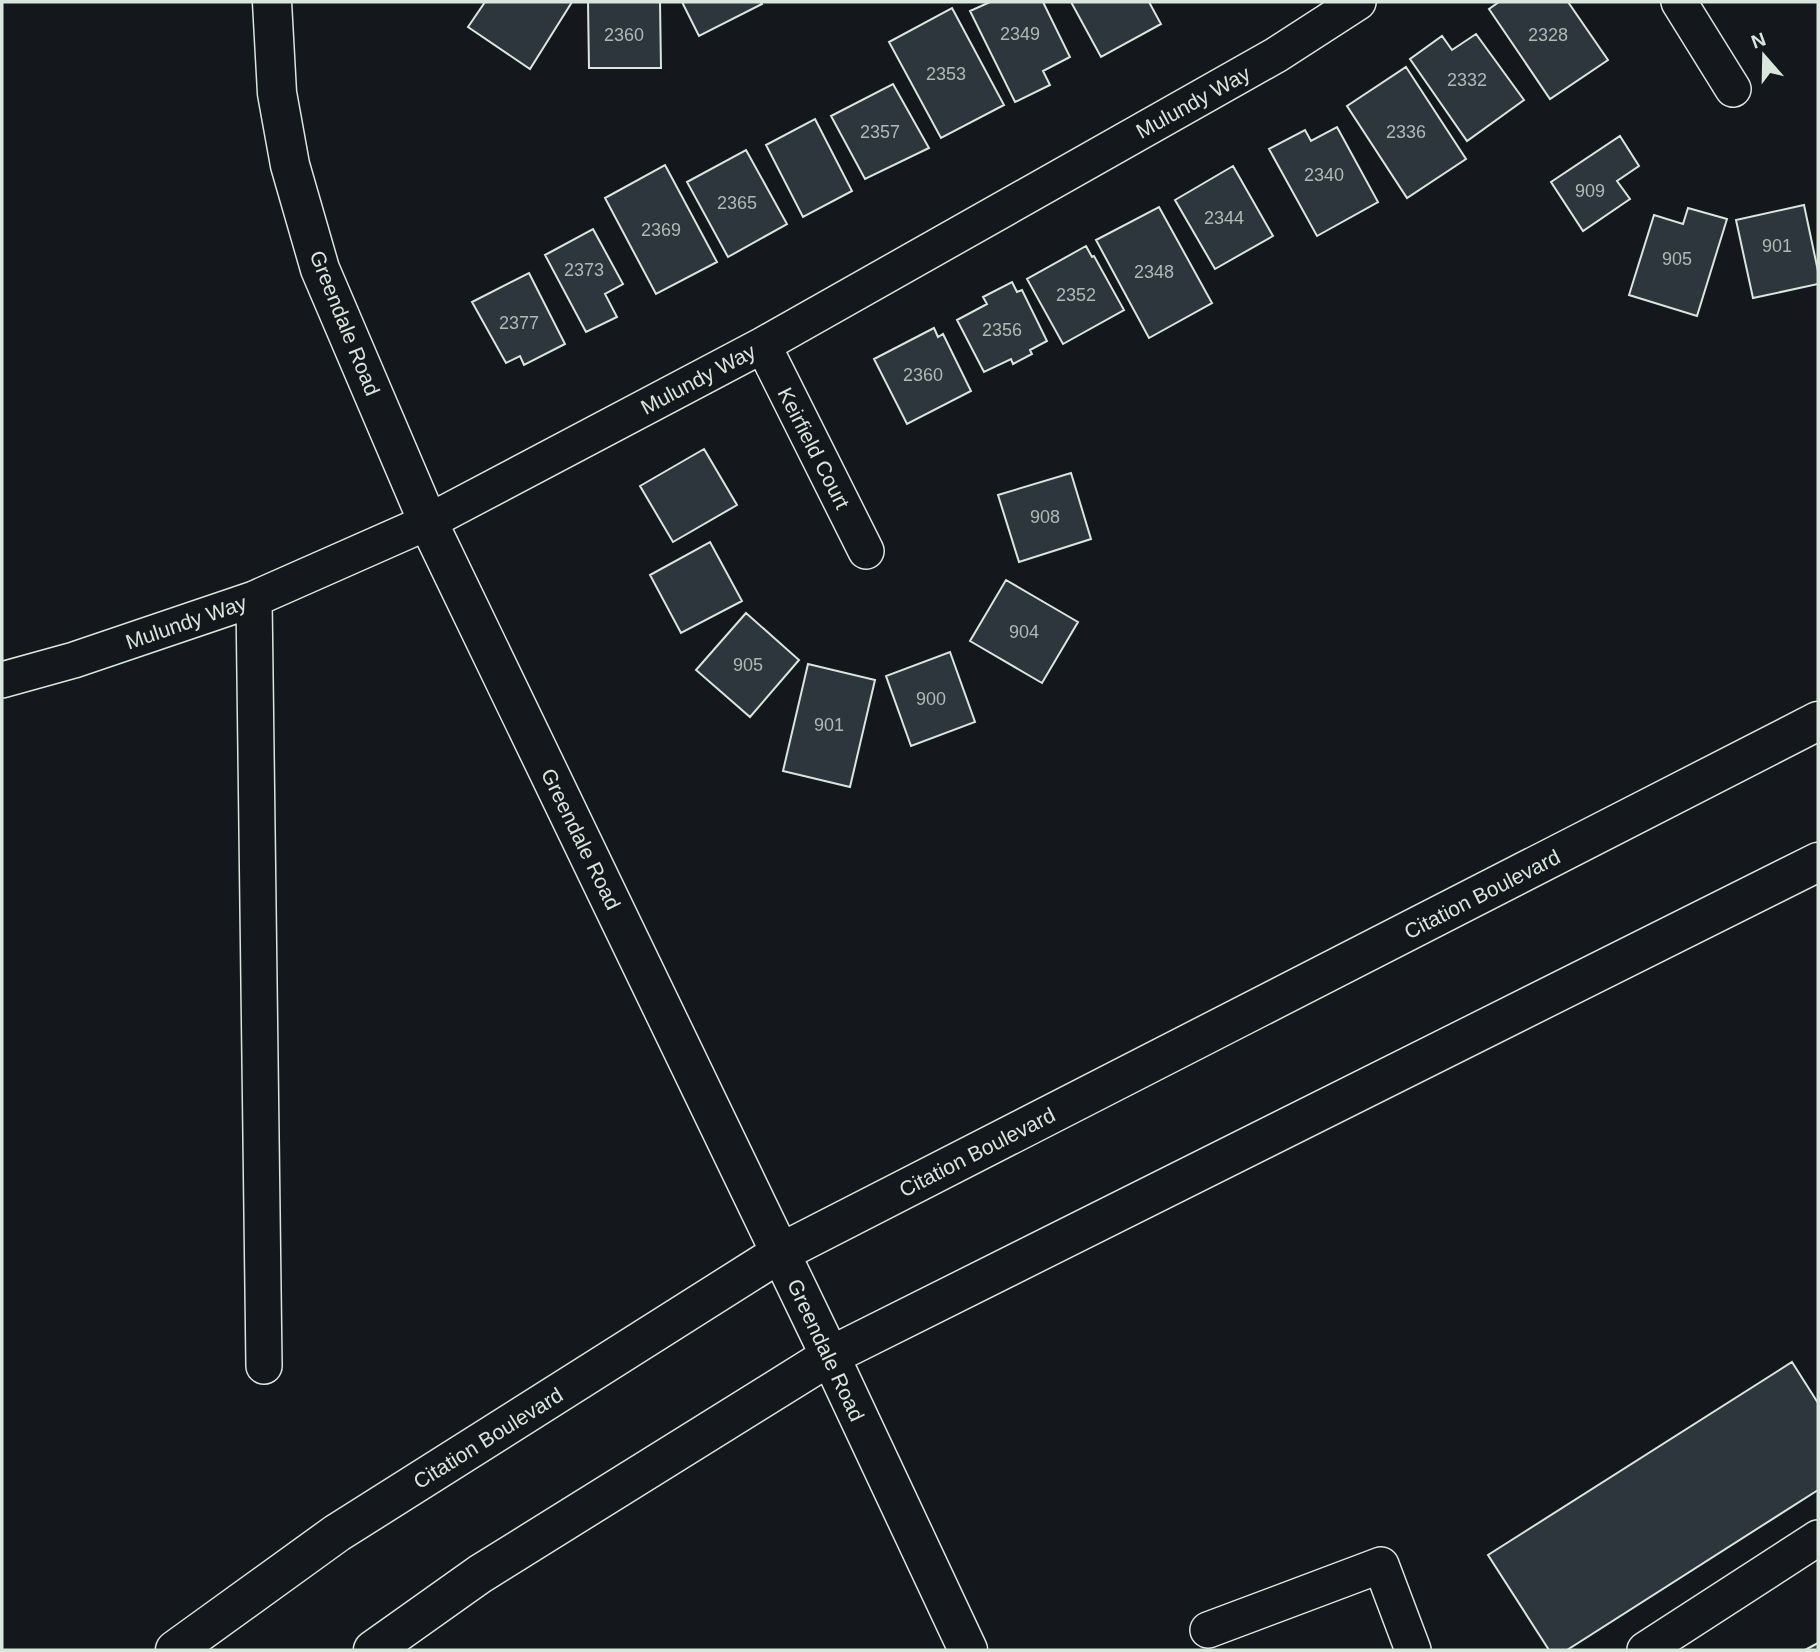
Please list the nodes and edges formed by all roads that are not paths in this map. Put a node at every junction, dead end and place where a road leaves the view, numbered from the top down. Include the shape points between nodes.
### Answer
1 (272, 2) edge
2 (1358, 2) edge
3 (1679, 2) edge
4 (1732, 89) dead end
5 (762, 345) junction
6 (428, 522) junction
7 (866, 551) dead end
8 (254, 599) junction
9 (2, 680) edge
10 (1818, 721) edge
11 (1818, 862) edge
12 (780, 1253) junction
13 (830, 1356) junction
14 (264, 1366) dead end
15 (1818, 1538) edge
16 (1208, 1630) dead end
17 (175, 1650) edge
18 (373, 1650) edge
19 (968, 1650) edge
20 (1413, 1650) edge
21 (1645, 1650) edge

1 - 6 main road, Greendale Road via 277,93 300,207 320,269
2 - 5 street, Mulundy Way via 1276,55
3 - 4 street
5 - 6 street, Mulundy Way
5 - 7 street, Keirfield Court
6 - 8 street, Mulundy Way
6 - 12 main road, Greendale Road
8 - 9 street, Mulundy Way
8 - 14 street
10 - 12 main road, Citation Boulevard
11 - 13 main road
12 - 13 main road, Greendale Road
12 - 17 main road, Citation Boulevard via 337,1533
13 - 18 main road via 480,1574
13 - 19 main road, Greendale Road
15 - 21 street
16 - 20 street via 1381,1565

